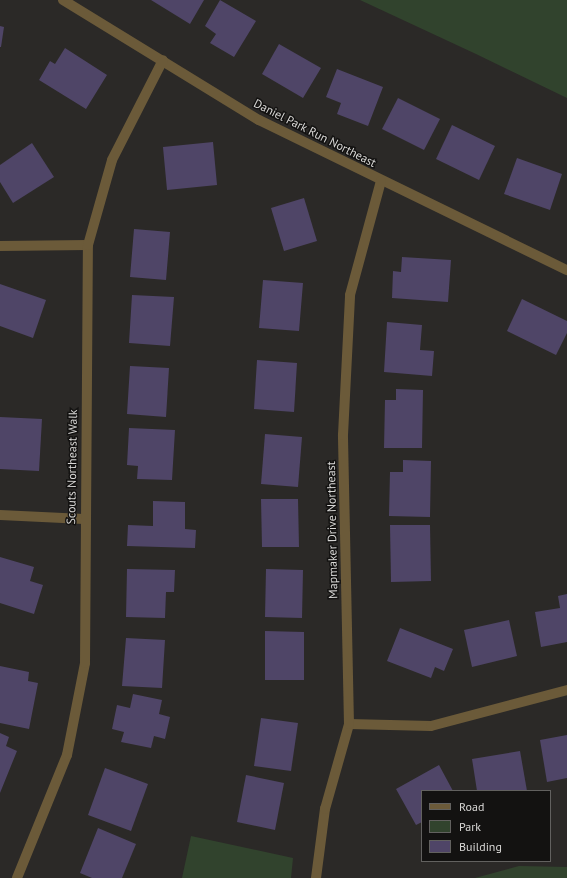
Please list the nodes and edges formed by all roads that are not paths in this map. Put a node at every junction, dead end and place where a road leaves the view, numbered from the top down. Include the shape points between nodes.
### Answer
1 (63, 0) edge
2 (163, 60) junction
3 (381, 181) junction
4 (88, 245) junction
5 (0, 246) edge
6 (567, 270) edge
7 (0, 515) edge
8 (84, 519) junction
9 (567, 690) edge
10 (348, 724) junction
11 (17, 878) edge
12 (316, 878) edge

1 - 2 street, Daniel Park Run Northeast
2 - 3 street, Daniel Park Run Northeast via 259,120
2 - 4 street, Scouts Northeast Walk via 112,160
3 - 6 street, Daniel Park Run Northeast
3 - 10 street, Mapmaker Drive Northeast via 350,295 343,435
4 - 5 street
4 - 8 street, Scouts Northeast Walk
7 - 8 street
8 - 11 street, Scouts Northeast Walk via 85,662 66,755
9 - 10 street via 431,726
10 - 12 street, Mapmaker Drive Northeast via 325,809

